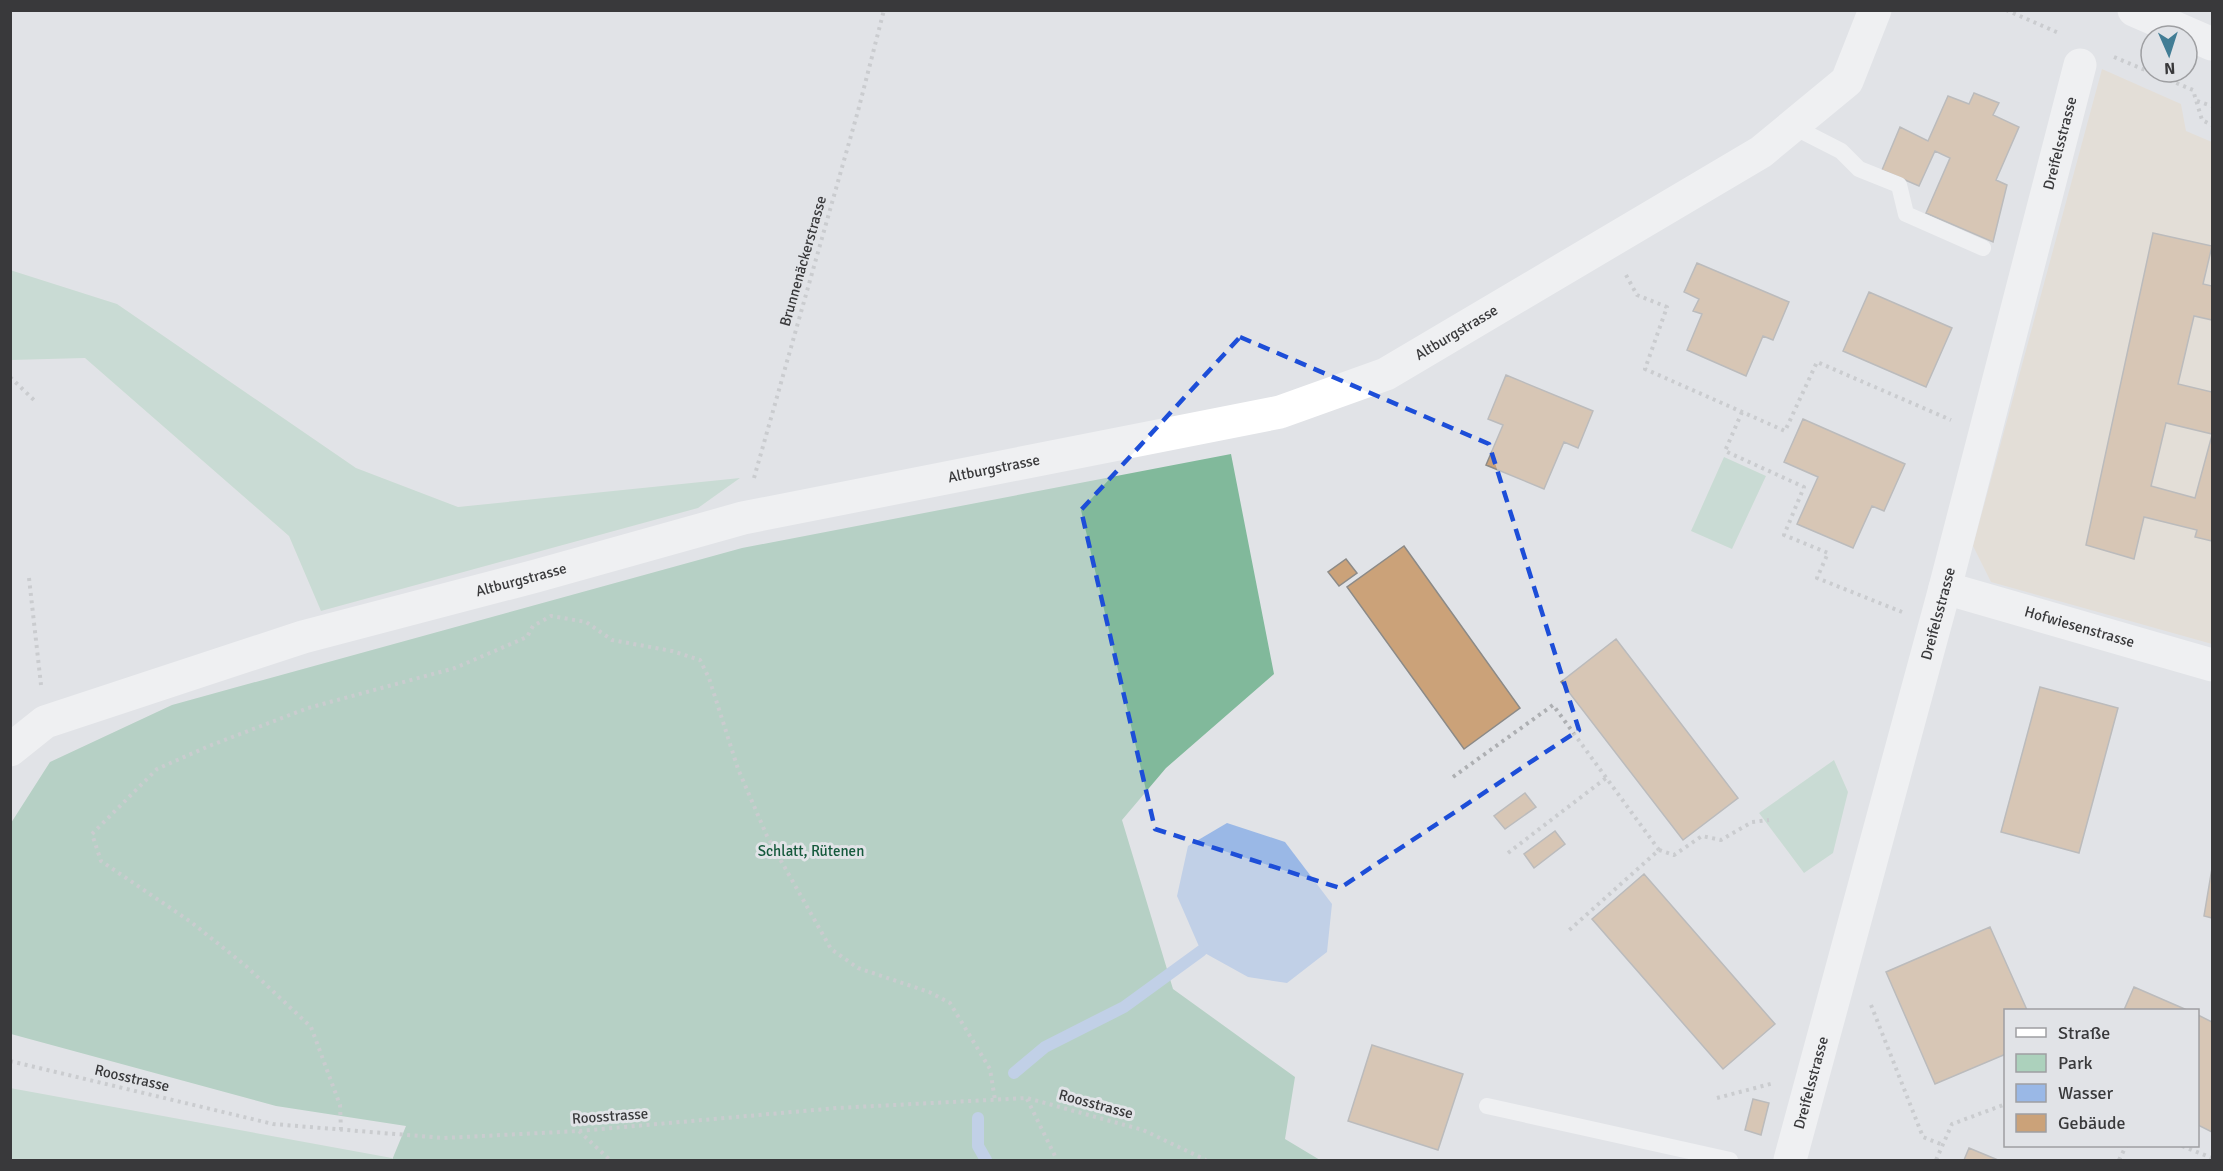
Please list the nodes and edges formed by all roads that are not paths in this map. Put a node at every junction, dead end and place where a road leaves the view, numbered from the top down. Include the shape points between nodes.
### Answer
1 (1875, 10) edge
2 (2134, 10) edge
3 (2212, 44) edge
4 (2080, 65) dead end
5 (1792, 126) junction
6 (1983, 248) dead end
7 (1945, 588) junction
8 (2212, 665) edge
9 (10, 750) edge
10 (1487, 1106) dead end
11 (1730, 1161) edge
12 (1790, 1161) edge

1 - 5 street, Altburgstrasse via 1847,81
2 - 3 street
4 - 7 street, Dreifelsstrasse
5 - 6 lane via 1841,151 1859,169 1899,185 1906,214
5 - 9 street, Altburgstrasse via 1761,152 1386,374 1280,412 743,518 303,637 45,722
7 - 8 street, Hofwiesenstrasse
7 - 12 street, Dreifelsstrasse
10 - 11 lane

